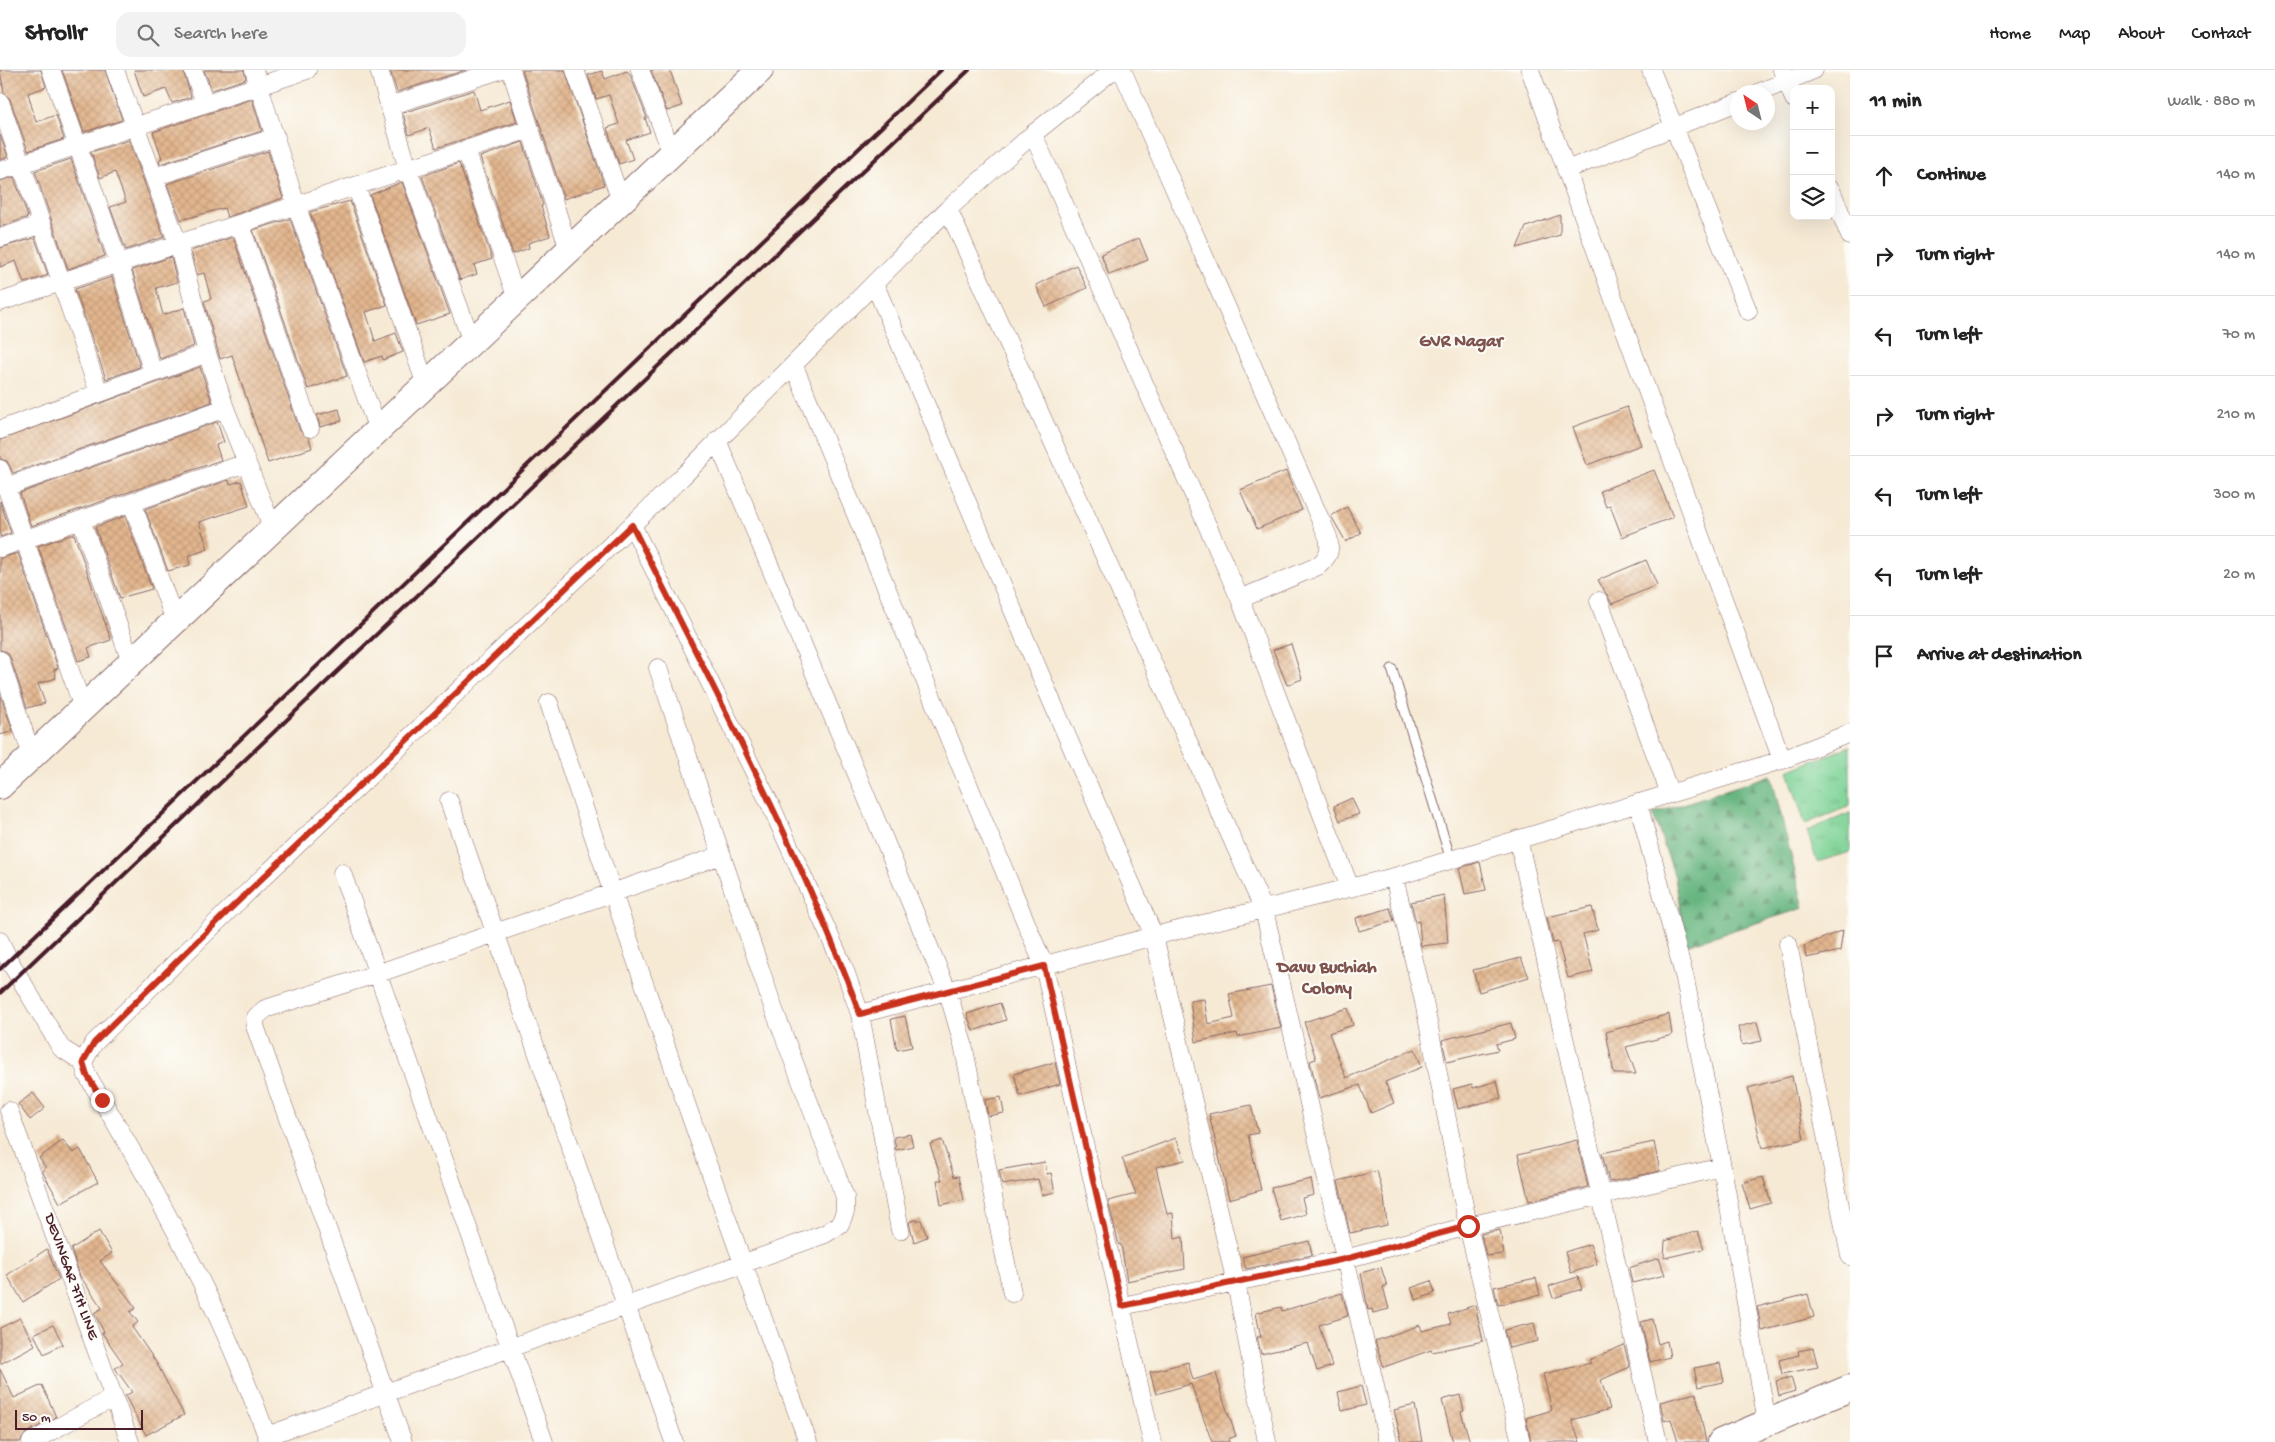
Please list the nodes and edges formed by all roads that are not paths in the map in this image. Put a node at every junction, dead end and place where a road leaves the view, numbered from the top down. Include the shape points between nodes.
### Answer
1 (51, 70) edge
2 (115, 70) edge
3 (193, 70) edge
4 (307, 70) edge
5 (379, 70) edge
6 (500, 70) edge
7 (511, 70) edge
8 (575, 70) edge
9 (640, 70) edge
10 (760, 70) edge
11 (1113, 70) edge
12 (1122, 70) edge
13 (1530, 70) edge
14 (1651, 70) edge
15 (1814, 70) edge
16 (1784, 76) edge
17 (257, 78) edge
18 (1770, 85) edge
19 (1790, 89) edge
20 (0, 102) edge
21 (206, 103) junction
22 (1730, 105) edge
23 (389, 106) junction
24 (136, 125) junction
25 (1674, 128) junction
26 (530, 129) junction
27 (1033, 134) junction
28 (276, 137) junction
29 (78, 145) junction
30 (466, 150) junction
31 (672, 153) junction
32 (22, 164) junction
33 (408, 169) junction
34 (1566, 170) junction
35 (0, 171) edge
36 (154, 176) junction
37 (356, 186) junction
38 (1835, 200) edge
39 (621, 201) junction
40 (296, 205) junction
41 (948, 209) junction
42 (42, 224) junction
43 (240, 224) junction
44 (1850, 236) edge
45 (0, 238) edge
46 (178, 244) junction
47 (569, 250) junction
48 (119, 263) junction
49 (62, 282) junction
50 (875, 285) junction
51 (517, 299) junction
52 (0, 302) edge
53 (1748, 311) dead end
54 (472, 342) junction
55 (207, 353) junction
56 (794, 366) junction
57 (153, 373) junction
58 (426, 385) junction
59 (99, 393) junction
60 (225, 408) junction
61 (310, 428) dead end
62 (0, 430) edge
63 (378, 430) junction
64 (717, 440) junction
65 (246, 463) junction
66 (0, 469) edge
67 (6, 487) junction
68 (132, 502) junction
69 (81, 520) junction
70 (632, 525) junction
71 (273, 529) junction
72 (24, 539) junction
73 (0, 548) edge
74 (1240, 599) junction
75 (1599, 601) dead end
76 (175, 621) junction
77 (0, 660) edge
78 (132, 662) junction
79 (658, 668) dead end
80 (1392, 669) dead end
81 (549, 703) dead end
82 (83, 708) junction
83 (1850, 733) edge
84 (32, 756) junction
85 (1782, 760) junction
86 (0, 786) edge
87 (1670, 794) junction
88 (449, 801) dead end
89 (1638, 803) junction
90 (1518, 839) junction
91 (722, 855) junction
92 (1450, 860) junction
93 (342, 873) dead end
94 (1394, 877) junction
95 (1350, 888) junction
96 (612, 894) junction
97 (1264, 910) junction
98 (495, 934) junction
99 (1154, 936) junction
100 (0, 940) edge
101 (1788, 944) dead end
102 (1044, 966) junction
103 (379, 973) junction
104 (948, 992) junction
105 (860, 1014) junction
106 (85, 1068) junction
107 (9, 1111) dead end
108 (1722, 1167) junction
109 (1602, 1195) junction
110 (1468, 1226) junction
111 (900, 1230) dead end
112 (1850, 1256) edge
113 (1345, 1259) junction
114 (743, 1265) junction
115 (1236, 1283) junction
116 (1012, 1293) dead end
117 (1122, 1306) junction
118 (627, 1308) junction
119 (512, 1348) junction
120 (1850, 1388) edge
121 (386, 1395) junction
122 (114, 1397) junction
123 (1767, 1422) junction
124 (268, 1439) edge
125 (31, 1442) edge
126 (130, 1442) edge
127 (403, 1442) edge
128 (544, 1442) edge
129 (674, 1442) edge
130 (808, 1442) edge
131 (1152, 1442) edge
132 (1268, 1442) edge
133 (1388, 1442) edge
134 (1521, 1442) edge
135 (1658, 1442) edge
136 (1721, 1442) edge

1 - 29 street
2 - 24 street
3 - 21 street
4 - 17 street
5 - 23 street
6 - 23 street
7 - 26 street
8 - 39 street
9 - 31 street
10 - 31 street
11 - 27 street
12 - 74 street via 1331,550 1318,566
13 - 34 street
14 - 25 street
15 - 16 street
16 - 18 street
16 - 19 street
17 - 21 street
17 - 28 street
20 - 32 street
21 - 24 street
22 - 25 street
23 - 33 street
24 - 29 street
24 - 36 street
25 - 34 street
25 - 53 street
26 - 30 street
26 - 47 street
27 - 41 street
27 - 74 street
28 - 36 street
28 - 40 street
29 - 32 street
29 - 48 street
30 - 33 street
30 - 51 street
31 - 39 street
32 - 35 street
32 - 42 street
33 - 37 street
33 - 54 street
34 - 85 street
36 - 46 street
37 - 40 street
37 - 58 street
38 - 44 street
39 - 47 street
40 - 43 street
40 - 63 street
41 - 50 street
41 - 97 street
42 - 45 street
42 - 49 street
43 - 46 street
43 - 61 street
46 - 48 street
46 - 55 street
47 - 51 street
48 - 49 street
48 - 57 street
49 - 52 street
49 - 59 street
50 - 56 street
50 - 99 street
51 - 54 street
54 - 58 street
55 - 57 street
55 - 60 street
56 - 64 street
56 - 102 street
57 - 59 street
58 - 63 street
59 - 62 street
60 - 65 street
60 - 67 street
63 - 71 street
64 - 70 street
64 - 104 street
65 - 68 street
65 - 71 street
66 - 67 street
67 - 72 street
68 - 69 street
68 - 76 street
69 - 72 street
69 - 78 street
70 - 105 street via 772,808 844,968
70 - 106 street via 94,1043
71 - 76 street
72 - 73 street
72 - 82 street
74 - 95 street
75 - 87 street
76 - 78 street
77 - 84 street
78 - 82 street
79 - 91 street
80 - 92 lane
81 - 96 street
82 - 84 street
83 - 85 street
84 - 86 street
85 - 87 street
87 - 89 street
88 - 98 street
89 - 90 street
89 - 108 street via 1685,979
90 - 92 street
90 - 109 street
91 - 96 street
91 - 114 street via 773,1007 845,1197 845,1212 840,1224 825,1234
92 - 94 street
93 - 103 street
94 - 95 street
94 - 110 street via 1424,1002
95 - 97 street
96 - 98 street
96 - 114 street
97 - 99 street
97 - 113 street
98 - 103 street
98 - 118 street
99 - 102 street
99 - 115 street
100 - 106 street via 61,1048
101 - 112 street
102 - 104 street
102 - 117 street
103 - 119 street
103 - 121 street via 265,1009 256,1017 255,1026
104 - 105 street
104 - 116 street via 963,1044
105 - 111 street
106 - 124 street via 181,1240 225,1331
107 - 122 street, DEVINGAR 7TH LINE
108 - 109 street
108 - 123 street
109 - 110 street
109 - 135 street
110 - 113 street
110 - 134 street
113 - 115 street
113 - 133 street
114 - 118 street
114 - 130 street
115 - 117 street
115 - 132 street
117 - 131 street
118 - 119 street
118 - 129 street
119 - 121 street
119 - 128 street
120 - 123 street
121 - 124 street
121 - 127 street
122 - 125 street
122 - 126 street, DEVINGAR 7TH LINE
123 - 136 street

